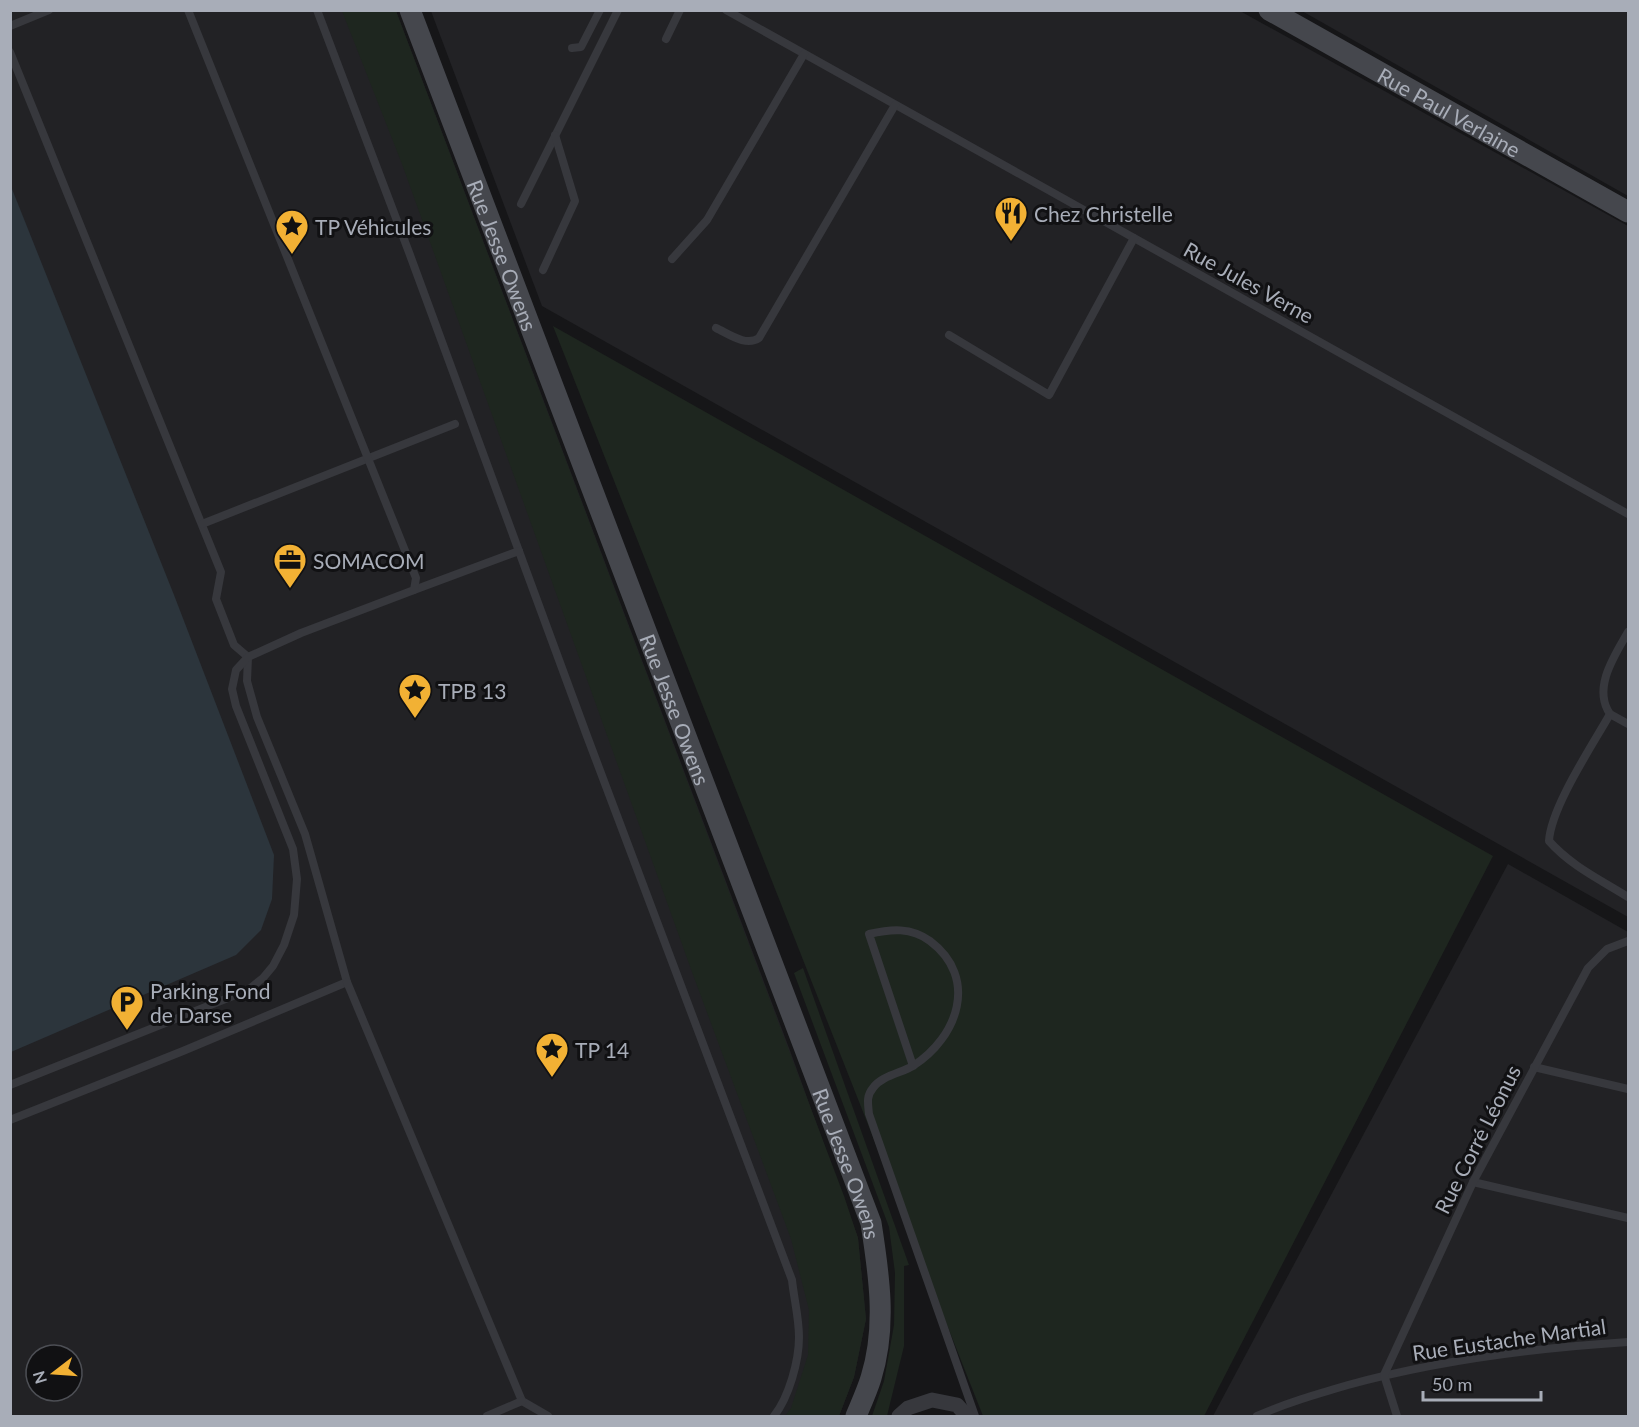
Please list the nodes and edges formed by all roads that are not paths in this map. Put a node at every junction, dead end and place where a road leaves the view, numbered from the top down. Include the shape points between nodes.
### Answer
1 (49, 10) edge
2 (188, 10) edge
3 (317, 10) edge
4 (410, 10) edge
5 (600, 10) edge
6 (618, 10) edge
7 (680, 10) edge
8 (726, 10) edge
9 (1269, 10) edge
10 (10, 26) edge
11 (666, 39) dead end
12 (572, 48) dead end
13 (10, 52) edge
14 (804, 54) junction
15 (895, 105) junction
16 (555, 135) junction
17 (521, 204) dead end
18 (1629, 212) edge
19 (1134, 238) junction
20 (672, 259) dead end
21 (543, 270) dead end
22 (716, 328) dead end
23 (949, 335) dead end
24 (454, 424) dead end
25 (368, 458) junction
26 (1629, 514) edge
27 (201, 524) junction
28 (519, 551) junction
29 (414, 590) junction
30 (1629, 632) edge
31 (248, 657) junction
32 (1610, 714) junction
33 (1629, 724) edge
34 (1629, 897) edge
35 (1629, 941) edge
36 (347, 982) junction
37 (913, 1066) junction
38 (1534, 1067) junction
39 (10, 1085) edge
40 (1629, 1089) edge
41 (10, 1120) edge
42 (1473, 1182) junction
43 (1629, 1218) edge
44 (1629, 1342) edge
45 (1384, 1375) junction
46 (522, 1401) junction
47 (487, 1416) edge
48 (549, 1416) edge
49 (774, 1416) edge
50 (856, 1416) edge
51 (899, 1416) edge
52 (967, 1416) edge
53 (975, 1416) edge
54 (1257, 1416) edge
55 (1397, 1416) edge

1 - 10 lane
2 - 25 lane
3 - 28 lane
4 - 50 main road, Rue Jesse Owens via 871,1222 880,1278 880,1325 872,1376
5 - 12 lane via 581,46
6 - 16 lane
7 - 11 lane
8 - 14 lane, Rue Jules Verne
9 - 18 main road, Rue Paul Verlaine
13 - 27 lane
14 - 15 lane, Rue Jules Verne
14 - 20 lane via 707,220
15 - 19 lane, Rue Jules Verne
15 - 22 lane via 759,338 754,342 743,341
16 - 17 lane
16 - 21 lane via 575,201
19 - 23 lane via 1049,395
19 - 26 lane, Rue Jules Verne
24 - 25 lane
25 - 27 lane
25 - 29 lane via 416,578
27 - 31 lane via 221,572 216,599 234,645
28 - 29 lane
28 - 49 lane via 792,1280 799,1337 793,1376
29 - 31 lane
30 - 32 lane via 1604,679
31 - 36 lane via 247,681 257,717 305,834
31 - 39 lane via 236,670 232,689 293,849 297,879 294,915 273,966 248,990
32 - 33 lane
32 - 34 lane via 1557,809 1550,841 1574,864
35 - 38 lane, Rue Corré Léonus via 1607,949 1587,968
36 - 41 lane
36 - 46 lane
37 - 37 lane via 950,1030 959,992 955,973 944,951 921,934 892,929 869,934
37 - 53 lane via 874,1085 867,1097 869,1114
38 - 40 lane
38 - 42 lane, Rue Corré Léonus
42 - 43 lane
42 - 45 lane, Rue Corré Léonus
44 - 45 lane, Rue Eustache Martial via 1559,1346
45 - 54 lane, Rue Eustache Martial via 1318,1393
45 - 55 lane
46 - 47 lane
46 - 48 lane
51 - 52 street via 908,1408 932,1400 957,1405

